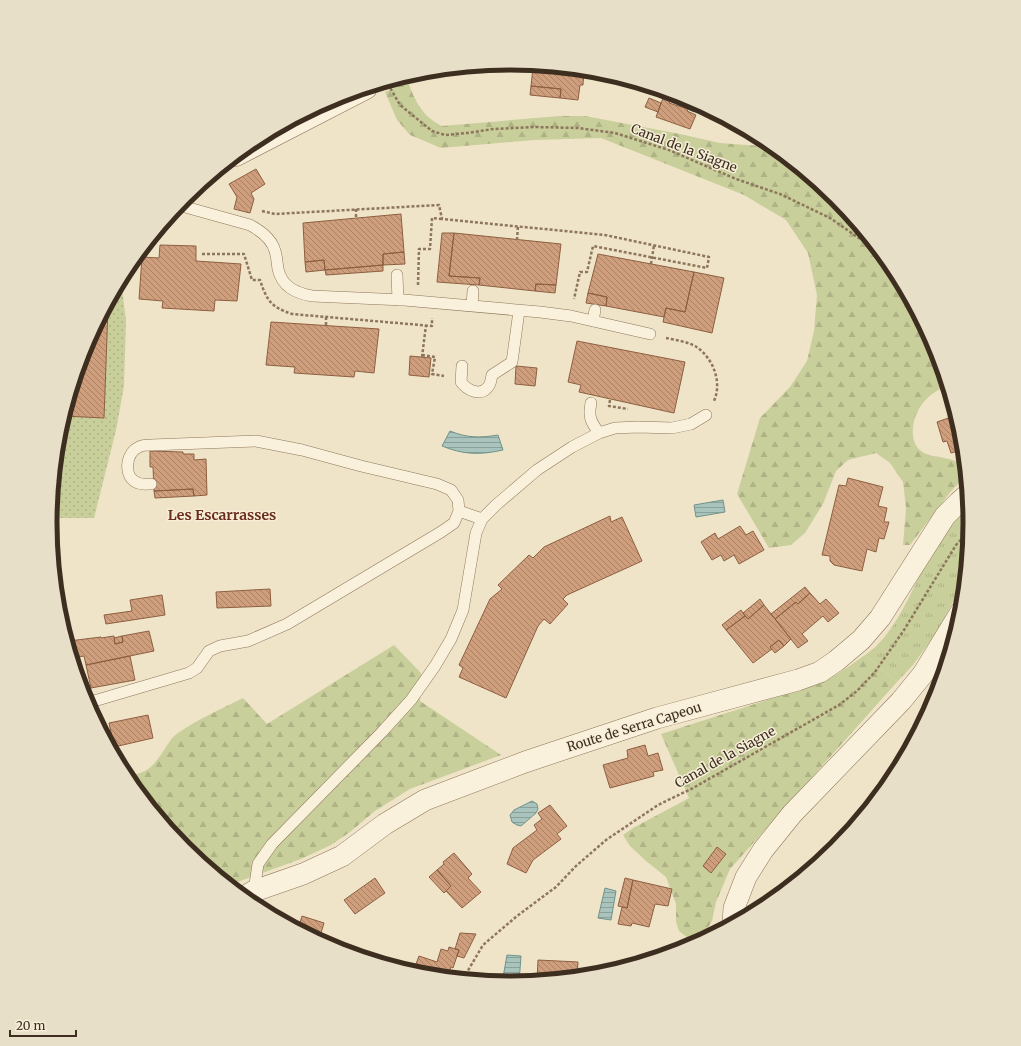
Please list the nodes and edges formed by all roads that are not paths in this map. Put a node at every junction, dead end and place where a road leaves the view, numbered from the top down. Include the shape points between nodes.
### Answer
1 (185, 207) edge
2 (397, 275) dead end
3 (473, 291) dead end
4 (401, 300) junction
5 (472, 306) junction
6 (595, 310) dead end
7 (519, 311) junction
8 (594, 321) junction
9 (650, 334) road end
10 (462, 366) dead end
11 (590, 403) dead end
12 (706, 415) road end
13 (599, 433) junction
14 (151, 484) dead end
15 (963, 498) edge
16 (459, 511) junction
17 (482, 520) junction
18 (952, 627) edge
19 (94, 701) edge
20 (249, 894) edge
21 (733, 918) edge

1 - 4 lane via 259,229 275,250 280,277 293,290 312,296
2 - 4 lane
3 - 5 lane
4 - 5 lane
5 - 7 lane
6 - 8 lane
7 - 8 lane
7 - 10 lane via 512,362 492,375 489,387 476,392 468,389 461,382
8 - 9 lane
11 - 13 lane via 592,423
12 - 13 lane via 691,424 672,428 615,428
13 - 17 lane via 537,470
14 - 16 lane via 138,483 129,475 127,465 131,454 138,447 256,441 437,484 451,490 458,500
15 - 20 street, Route de Serra Capeou via 945,516 880,618 861,640 820,672 657,718 525,762 432,797 385,824 342,856
16 - 17 lane
16 - 19 lane via 454,523 441,532 287,624 248,641 220,646 209,652 197,668 189,673
17 - 20 lane via 476,533 463,610 451,639 435,666 411,700 382,732 272,844 258,864
18 - 21 street via 923,674 901,701 792,814 762,850 746,877 734,908

